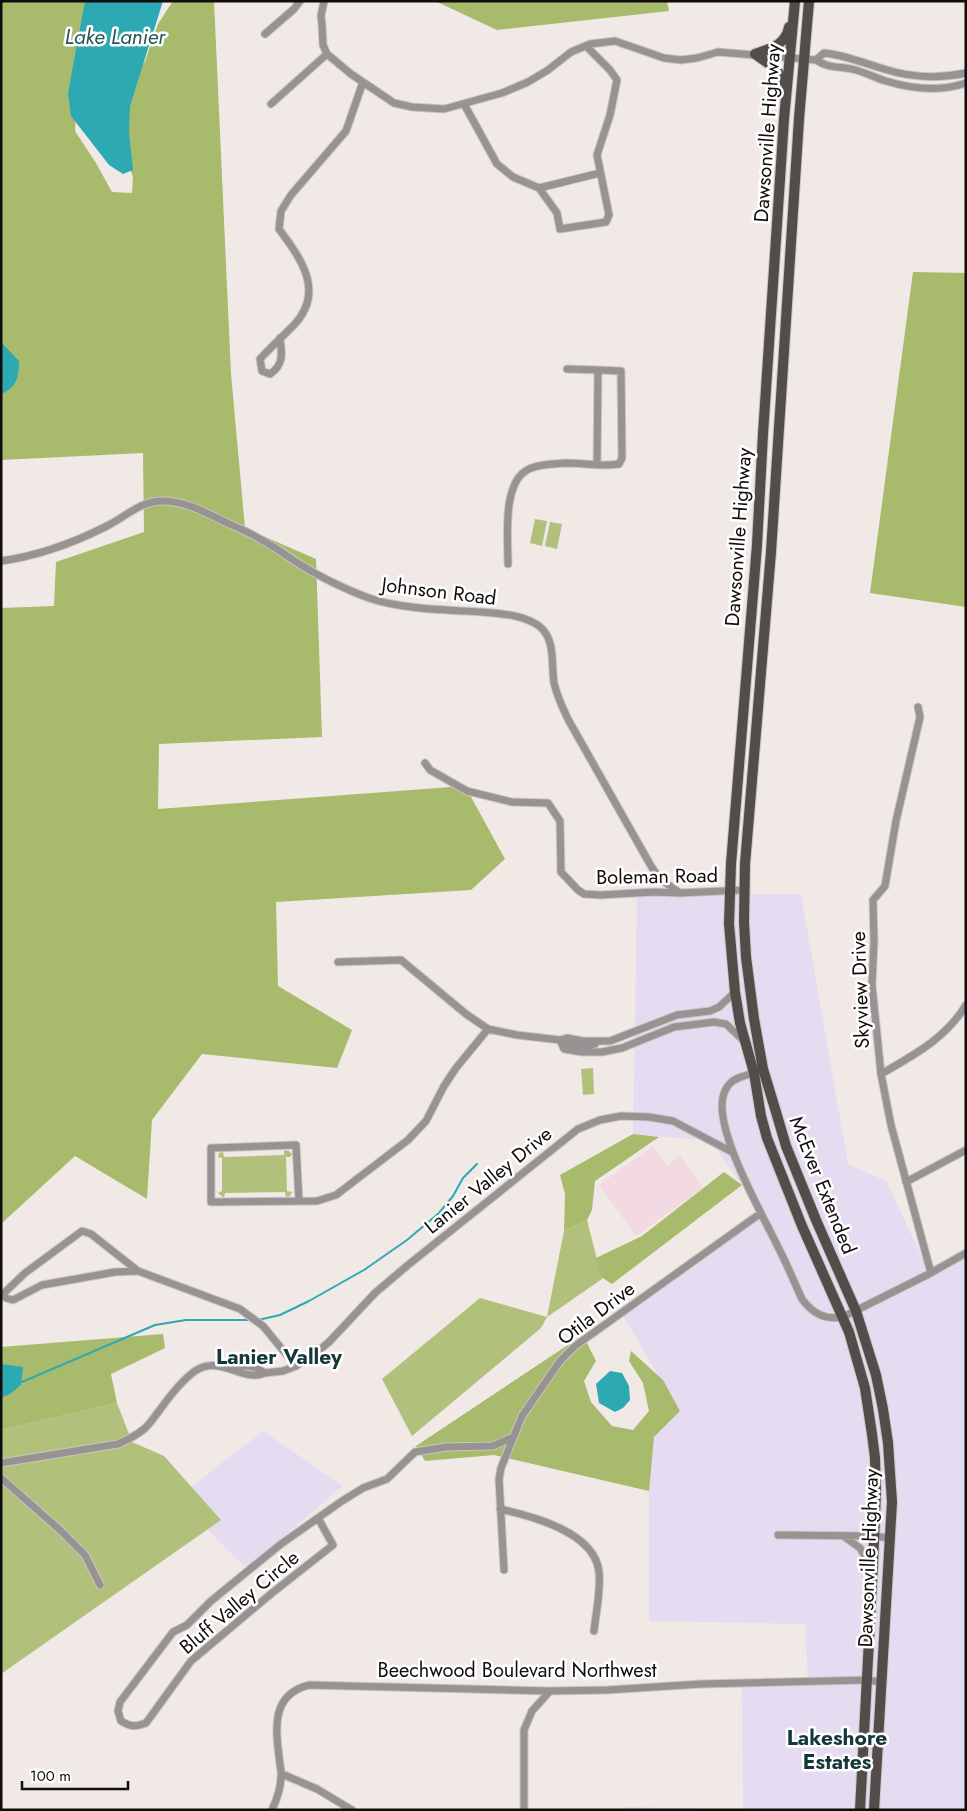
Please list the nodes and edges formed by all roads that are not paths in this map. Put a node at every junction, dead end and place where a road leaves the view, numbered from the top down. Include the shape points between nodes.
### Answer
1 (300, 1) edge
2 (324, 1) edge
3 (794, 1) edge
4 (810, 1) edge
5 (264, 34) dead end
6 (586, 46) junction
7 (327, 54) junction
8 (755, 54) junction
9 (790, 57) junction
10 (805, 58) junction
11 (816, 60) junction
12 (966, 73) edge
13 (905, 74) junction
14 (363, 82) junction
15 (966, 83) edge
16 (902, 85) junction
17 (787, 87) junction
18 (271, 104) dead end
19 (464, 104) junction
20 (600, 173) junction
21 (539, 188) junction
22 (280, 338) junction
23 (567, 369) dead end
24 (598, 370) junction
25 (763, 434) junction
26 (779, 435) junction
27 (597, 465) junction
28 (1, 561) edge
29 (508, 564) dead end
30 (918, 707) dead end
31 (426, 763) dead end
32 (744, 890) junction
33 (729, 891) junction
34 (680, 893) junction
35 (338, 962) dead end
36 (735, 992) junction
37 (966, 1005) edge
38 (693, 1013) junction
39 (696, 1024) junction
40 (488, 1028) junction
41 (560, 1040) junction
42 (614, 1040) junction
43 (745, 1042) junction
44 (582, 1047) junction
45 (617, 1049) junction
46 (759, 1071) junction
47 (881, 1074) junction
48 (966, 1150) edge
49 (732, 1152) junction
50 (906, 1182) junction
51 (299, 1201) junction
52 (761, 1213) junction
53 (966, 1253) edge
54 (138, 1271) junction
55 (931, 1273) junction
56 (856, 1312) junction
57 (843, 1317) junction
58 (296, 1366) junction
59 (514, 1437) junction
60 (1, 1463) edge
61 (1, 1478) edge
62 (500, 1509) junction
63 (318, 1518) junction
64 (778, 1535) dead end
65 (843, 1536) junction
66 (874, 1536) junction
67 (889, 1538) junction
68 (504, 1570) dead end
69 (873, 1571) junction
70 (100, 1586) dead end
71 (594, 1631) dead end
72 (868, 1680) junction
73 (880, 1682) junction
74 (550, 1690) junction
75 (282, 1774) junction
76 (272, 1810) edge
77 (352, 1810) edge
78 (524, 1810) edge
79 (860, 1810) edge
80 (874, 1810) edge

1 - 5 street
2 - 7 street via 321,16 323,45
3 - 8 main road via 789,30 784,39 780,44
3 - 9 main road, Dawsonville Highway
4 - 10 main road, Dawsonville Highway
6 - 8 street via 615,41 664,58 681,60 718,52
6 - 19 street via 571,52 528,82
6 - 20 street via 617,80 597,155
7 - 14 street
7 - 18 street
8 - 9 street
8 - 17 main road via 775,68
9 - 10 street
9 - 17 main road, Dawsonville Highway
10 - 11 street
10 - 26 main road, Dawsonville Highway
11 - 13 street via 824,53 837,54
11 - 16 street via 824,66 857,70
12 - 13 street via 930,78
13 - 16 street
14 - 19 street via 394,103 412,107 444,109
14 - 22 street via 346,131 281,211 279,229 296,252 307,274 310,290 307,304 295,324
15 - 16 street via 933,89
17 - 25 main road, Dawsonville Highway
19 - 21 street via 497,164 513,177
20 - 21 street
20 - 21 street via 609,215 606,222 560,229 557,213
22 - 22 street via 260,359 262,371 270,374 280,364
23 - 24 street
24 - 27 street
24 - 27 street via 621,371 623,444 619,464
25 - 26 street
25 - 33 main road, Dawsonville Highway
26 - 32 main road, Dawsonville Highway
27 - 29 street via 566,463 526,470 516,482 508,504
28 - 34 street, Johnson Road via 39,552 92,533 149,503 178,502 260,539 303,566 370,599 508,615 533,622 548,638 554,683 569,721 660,879
30 - 47 street, Skyview Drive via 920,717 885,886 873,900 872,985
31 - 34 street, Boleman Road via 430,770 467,792 512,802 548,803 560,821 561,872 584,894
32 - 33 street, Boleman Road
32 - 46 main road, Dawsonville Highway via 747,965
33 - 34 street, Boleman Road
33 - 36 main road, Dawsonville Highway
35 - 40 street via 401,960 466,1014
36 - 38 street via 719,1007
36 - 43 main road, Dawsonville Highway
37 - 47 street via 940,1036
38 - 39 street
38 - 42 street via 677,1015
39 - 43 street via 726,1024
39 - 45 street via 674,1028
40 - 41 street
40 - 51 street via 456,1068 426,1121 408,1140 336,1195 317,1201
41 - 44 street via 567,1038
41 - 44 street via 564,1049
42 - 44 street
42 - 45 street
43 - 46 main road, Dawsonville Highway
44 - 45 street via 602,1052
46 - 49 street via 734,1079 722,1098 722,1114
46 - 56 main road, McEver Extended via 786,1146
46 - 57 main road, Dawsonville Highway via 759,1110 767,1138
47 - 50 street, Skyview Drive
48 - 50 street
49 - 52 street
49 - 58 street, Lanier Valley Drive via 679,1124 649,1117 621,1116 600,1120 578,1130 408,1265 375,1293 329,1342
50 - 55 street, Skyview Drive
51 - 51 street via 211,1202 212,1148 296,1145
52 - 57 street via 808,1308 826,1317
52 - 59 street, Otila Drive via 575,1346 560,1361 522,1416
53 - 55 street
54 - 54 street via 42,1285 13,1300 3,1294 25,1273 82,1231 91,1234
54 - 58 street via 240,1310 263,1326
55 - 56 street
56 - 57 street
56 - 67 main road, Dawsonville Highway via 881,1396 888,1443 892,1502
57 - 66 main road, Dawsonville Highway via 865,1388 872,1434 876,1484
58 - 60 street via 258,1376 210,1365 196,1370 134,1438 118,1444
59 - 62 street, Otila Drive via 500,1473
59 - 63 street, Bluff Valley Circle via 493,1446 446,1447 415,1452 387,1479 363,1488
61 - 70 street via 85,1555
62 - 68 street, Otila Drive
62 - 71 street via 523,1514 573,1535 596,1559 599,1578
63 - 63 street, Bluff Valley Circle via 238,1578 186,1625 173,1632 120,1702 121,1720 136,1727 146,1723 191,1661 333,1545
64 - 65 street
65 - 66 street
65 - 69 street via 860,1548
66 - 67 street
66 - 69 main road, Dawsonville Highway
67 - 73 main road, Dawsonville Highway
69 - 72 main road, Dawsonville Highway
72 - 73 street, Beechwood Boulevard Northwest
72 - 74 street, Beechwood Boulevard Northwest
72 - 79 main road, Dawsonville Highway
73 - 80 main road, Dawsonville Highway
74 - 75 street, Beechwood Boulevard Northwest via 320,1685 298,1688 285,1698 278,1714
74 - 78 street via 532,1711 524,1730
75 - 76 street, Beechwood Boulevard Northwest
75 - 77 street via 317,1789

